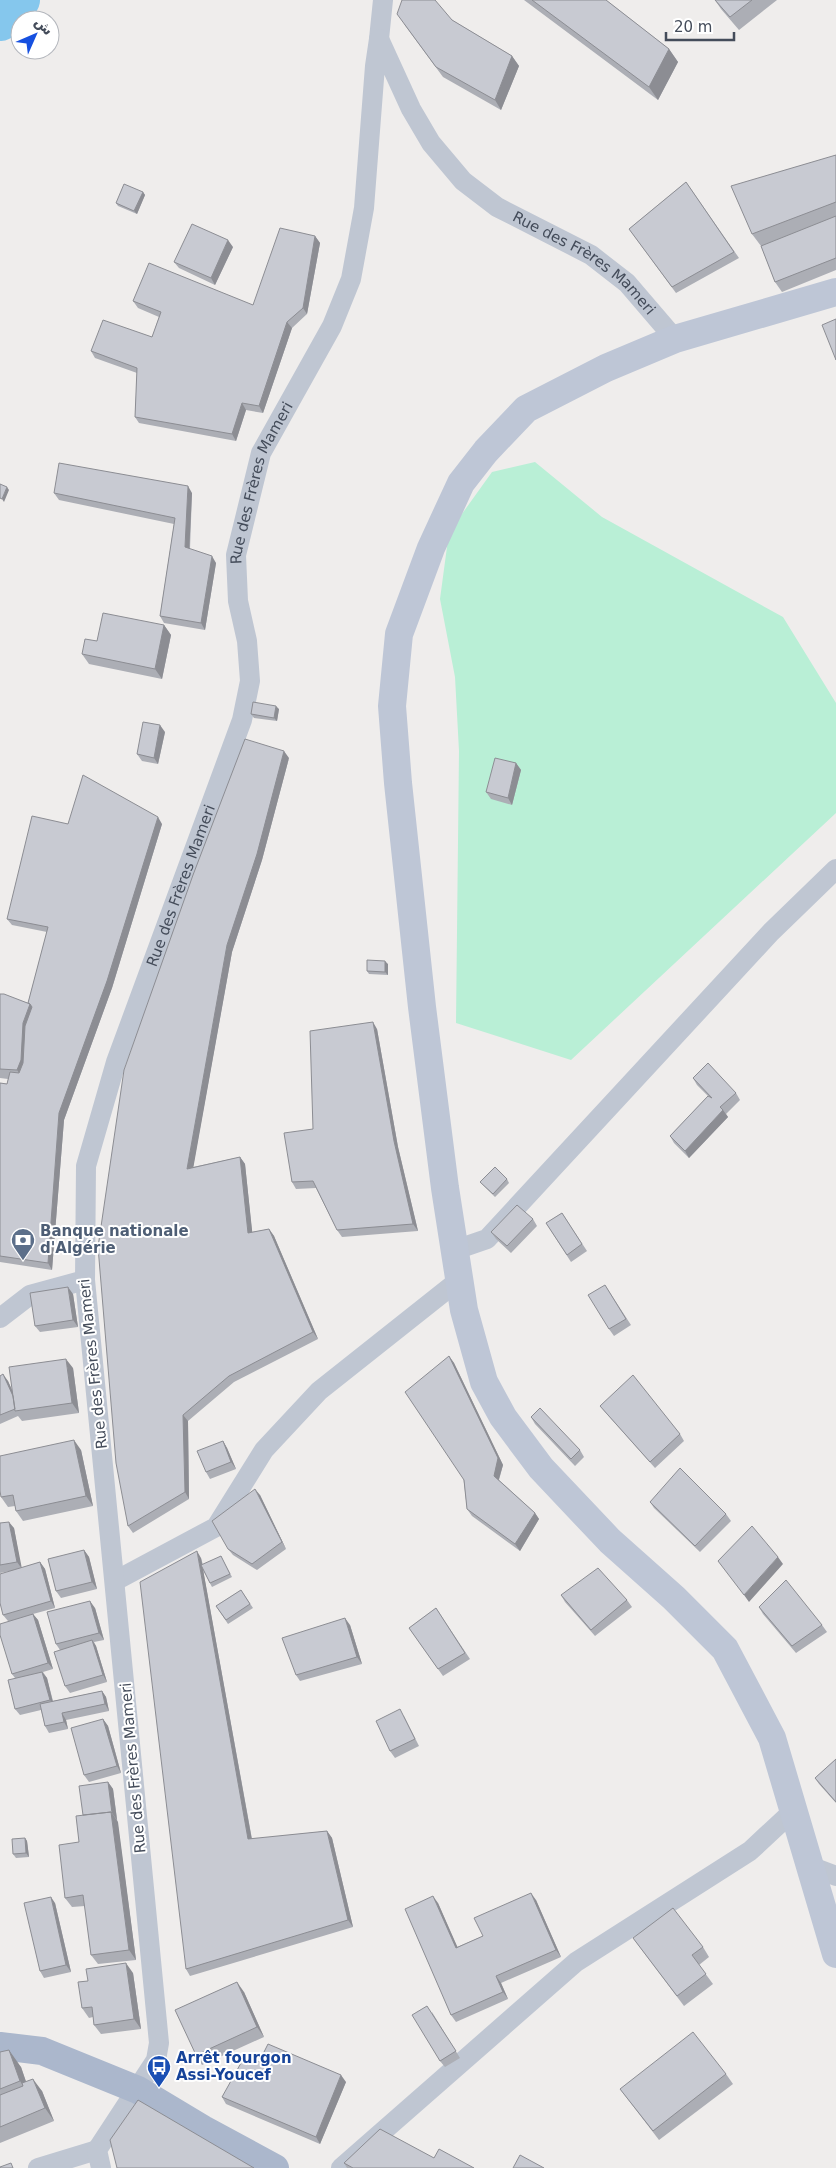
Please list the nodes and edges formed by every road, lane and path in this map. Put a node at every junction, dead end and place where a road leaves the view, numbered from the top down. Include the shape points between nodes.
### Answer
1 (384, 0) edge
2 (379, 39) junction
3 (836, 292) edge
4 (675, 339) junction
5 (836, 869) edge
6 (455, 1250) junction
7 (85, 1280) junction
8 (459, 1280) junction
9 (0, 1318) edge
10 (115, 1581) junction
11 (793, 1810) junction
12 (810, 1866) junction
13 (836, 1876) edge
14 (836, 1954) edge
15 (0, 2046) edge
16 (138, 2090) junction
17 (99, 2159) edge
18 (38, 2168) edge
19 (274, 2168) edge
20 (341, 2168) edge

1 - 2 street
2 - 4 street, Rue des Frères Mameri via 411,109 431,143 463,181 497,207 591,255 627,283
2 - 7 street, Rue des Frères Mameri via 364,208 351,279 332,326 261,453 236,555 238,601 247,641 250,681 242,720 116,1062 86,1166
3 - 4 main road
4 - 6 main road via 606,368 526,409 486,451 457,491 431,548 399,634 392,706 398,783 423,1016
5 - 6 street via 771,932 487,1239
6 - 8 main road
7 - 9 street via 30,1295
7 - 10 street, Rue des Frères Mameri
8 - 10 street via 319,1391 264,1450 216,1527
8 - 11 main road via 484,1382 503,1417 541,1468 610,1540 725,1649 772,1738
10 - 16 street, Rue des Frères Mameri via 159,2043 156,2060
11 - 12 main road
11 - 20 street via 750,1851 576,1962
12 - 13 street
12 - 14 main road
15 - 16 main road via 42,2051
16 - 17 street, Rue des Frères Mameri
16 - 19 main road
17 - 18 street

